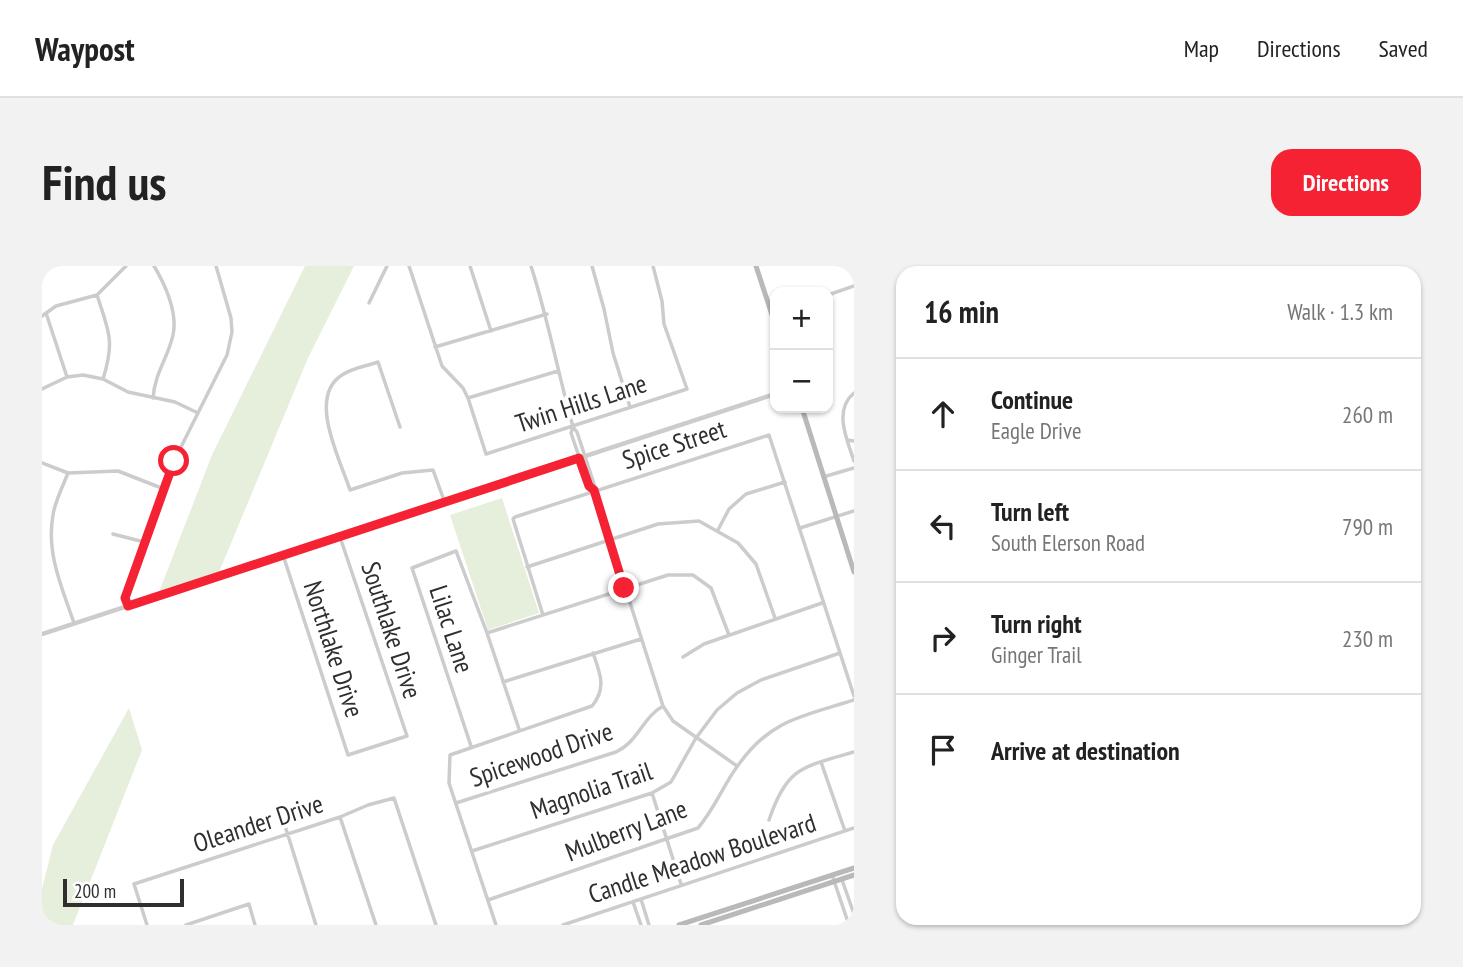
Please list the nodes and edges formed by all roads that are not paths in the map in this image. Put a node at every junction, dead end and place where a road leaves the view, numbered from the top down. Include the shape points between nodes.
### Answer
1 (126, 266) edge
2 (154, 266) edge
3 (216, 266) edge
4 (387, 266) edge
5 (409, 266) edge
6 (470, 266) edge
7 (531, 266) edge
8 (592, 266) edge
9 (653, 266) edge
10 (756, 266) edge
11 (854, 286) edge
12 (833, 293) edge
13 (97, 295) junction
14 (369, 303) dead end
15 (770, 303) edge
16 (44, 314) edge
17 (547, 314) junction
18 (491, 331) junction
19 (435, 347) junction
20 (558, 371) junction
21 (67, 377) junction
22 (103, 379) junction
23 (42, 389) edge
24 (854, 393) edge
25 (770, 396) edge
26 (153, 398) junction
27 (468, 398) junction
28 (630, 407) junction
29 (198, 413) junction
30 (804, 413) edge
31 (573, 426) junction
32 (400, 428) dead end
33 (847, 440) junction
34 (854, 442) edge
35 (582, 458) junction
36 (854, 461) edge
37 (42, 463) edge
38 (854, 468) edge
39 (68, 473) junction
40 (824, 477) junction
41 (785, 482) junction
42 (164, 489) junction
43 (594, 490) junction
44 (444, 503) junction
45 (854, 511) edge
46 (836, 517) junction
47 (800, 528) junction
48 (718, 530) junction
49 (113, 534) dead end
50 (341, 537) junction
51 (609, 540) junction
52 (144, 542) junction
53 (283, 555) junction
54 (527, 567) junction
55 (854, 572) edge
56 (624, 588) junction
57 (822, 603) junction
58 (128, 606) junction
59 (543, 615) junction
60 (775, 618) junction
61 (74, 623) junction
62 (487, 632) junction
63 (42, 634) edge
64 (729, 635) junction
65 (641, 639) junction
66 (593, 653) junction
67 (840, 653) junction
68 (683, 657) dead end
69 (503, 682) junction
70 (854, 698) edge
71 (663, 706) junction
72 (519, 729) junction
73 (696, 738) junction
74 (471, 746) junction
75 (854, 752) edge
76 (348, 755) joint
77 (821, 762) junction
78 (737, 766) junction
79 (652, 793) junction
80 (456, 803) junction
81 (281, 813) dead end
82 (340, 817) junction
83 (769, 820) dead end
84 (854, 828) edge
85 (845, 831) junction
86 (286, 833) junction
87 (667, 840) junction
88 (472, 851) junction
89 (854, 868) edge
90 (854, 875) edge
91 (841, 876) junction
92 (833, 878) junction
93 (681, 884) junction
94 (641, 899) junction
95 (488, 900) junction
96 (633, 902) junction
97 (750, 906) junction
98 (854, 912) edge
99 (147, 925) edge
100 (186, 925) edge
101 (255, 925) edge
102 (316, 925) edge
103 (376, 925) edge
104 (436, 925) edge
105 (496, 925) edge
106 (563, 925) edge
107 (641, 925) edge
108 (649, 925) edge
109 (680, 925) edge
110 (701, 925) edge
111 (849, 925) edge

1 - 13 street
2 - 26 street via 162,278 174,333 158,370
3 - 29 street via 232,332 227,355
4 - 14 street
5 - 19 street
6 - 18 street
7 - 17 street
8 - 28 street
9 - 28 street, Twin Hills Lane via 664,324 687,389
10 - 15 main road
11 - 12 street
13 - 16 street
13 - 22 street via 110,334
16 - 21 street
17 - 18 street
17 - 20 street
18 - 19 street
19 - 27 street via 442,366
20 - 27 street
20 - 31 street
21 - 22 street
21 - 23 street
22 - 26 street
24 - 33 street via 843,408
25 - 35 street
26 - 29 street
27 - 31 street, Twin Hills Lane via 486,454
28 - 31 street, Twin Hills Lane
29 - 42 street
30 - 40 main road
31 - 35 street via 571,433
32 - 44 street via 378,362 346,373 328,390 326,416 350,490 402,473 433,470
33 - 34 street
33 - 36 street
35 - 43 street
35 - 44 street
37 - 39 street
38 - 40 street
39 - 42 street via 118,471
39 - 61 street via 55,505 50,535 55,568
40 - 46 main road
41 - 43 street, Spice Street via 769,435
41 - 47 street
41 - 48 street via 746,494 729,509
42 - 52 street
43 - 51 street
43 - 54 street, Spice Street via 513,519
44 - 50 street
45 - 46 street
46 - 47 street
46 - 55 main road
47 - 57 street
48 - 51 street via 699,521 672,522
48 - 60 street via 738,543 756,564
49 - 52 street
50 - 53 street
50 - 76 street, Southlake Drive via 407,736
51 - 54 street
51 - 56 street
52 - 58 street via 125,598
53 - 58 street
53 - 76 street, Northlake Drive
54 - 59 street
56 - 59 street
56 - 64 street via 668,575 693,575 711,587
56 - 65 street
57 - 60 street
57 - 67 street
58 - 61 street
59 - 62 street
60 - 64 street
61 - 63 street
62 - 69 street
62 - 74 street, Lilac Lane via 456,551 412,568
64 - 68 street
65 - 66 street
65 - 71 street
66 - 69 street
66 - 72 street via 602,684 592,706
67 - 70 street
67 - 73 street, Magnolia Trail via 737,693
69 - 72 street
70 - 78 street, Mulberry Lane via 788,720 761,736
71 - 73 street via 673,721
71 - 80 street, Spicewood Drive via 646,719 633,741 617,752
72 - 74 street
73 - 78 street
73 - 79 street, Magnolia Trail via 671,782
74 - 80 street via 450,755 449,783
75 - 77 street
77 - 83 street via 798,770 777,794
77 - 85 street
78 - 87 street, Mulberry Lane via 698,828
79 - 87 street
79 - 88 street, Magnolia Trail
80 - 88 street
81 - 86 street
82 - 86 street, Oleander Drive
82 - 103 street
82 - 104 street, Oleander Drive via 394,798
84 - 85 street, Candle Meadow Boulevard
85 - 93 street, Candle Meadow Boulevard
86 - 99 street, Oleander Drive via 134,884
86 - 102 street
87 - 93 street
87 - 95 street, Mulberry Lane
88 - 95 street
89 - 91 main road
90 - 91 main road
91 - 92 main road
91 - 98 street
92 - 97 main road
92 - 111 street
93 - 94 street, Candle Meadow Boulevard
94 - 96 street, Candle Meadow Boulevard
94 - 108 street
95 - 105 street
96 - 106 street, Candle Meadow Boulevard
96 - 107 street
97 - 109 main road
97 - 110 main road
100 - 101 street via 249,904

